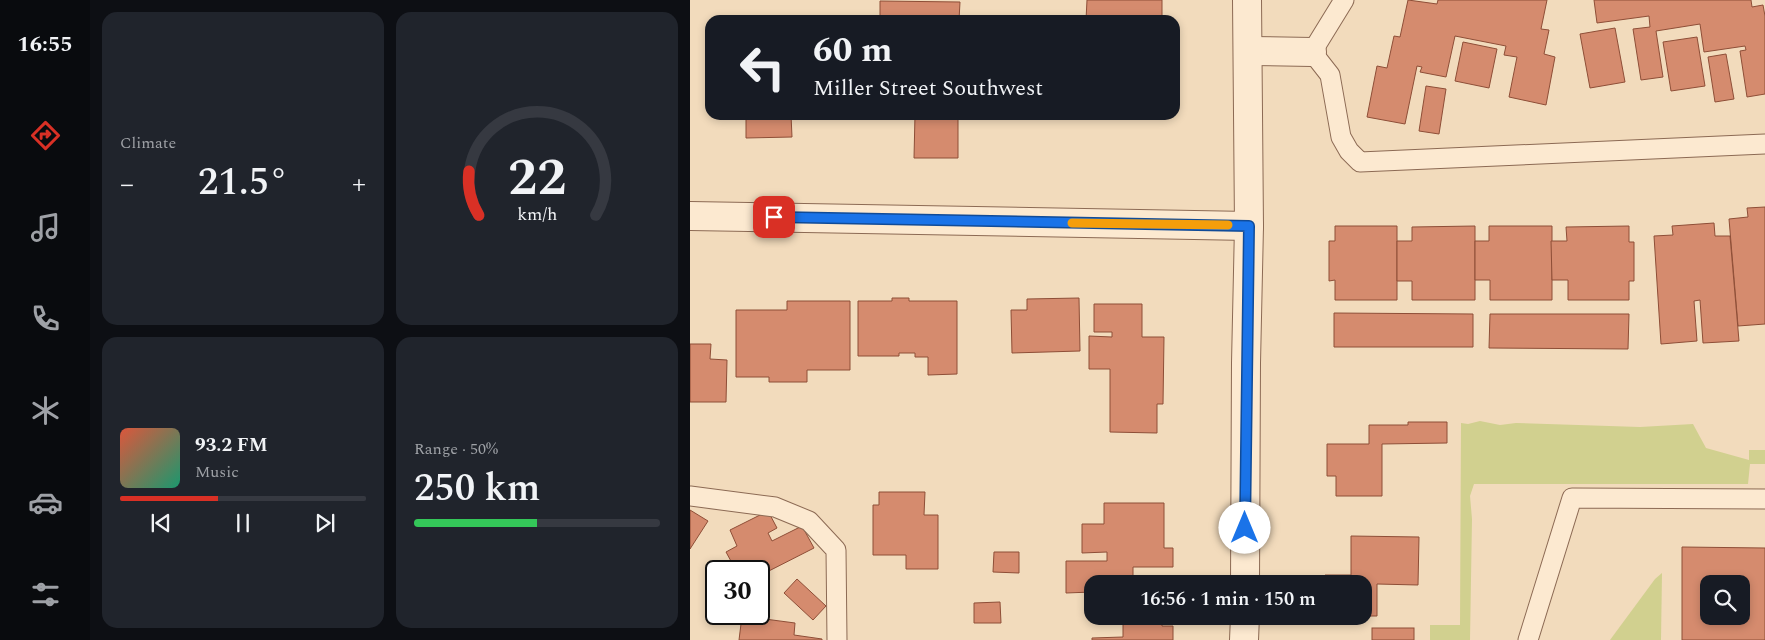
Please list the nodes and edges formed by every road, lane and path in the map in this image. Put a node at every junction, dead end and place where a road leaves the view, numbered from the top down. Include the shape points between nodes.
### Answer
1 (1247, 0) edge
2 (1344, 0) edge
3 (1248, 51) junction
4 (1312, 52) junction
5 (1765, 144) edge
6 (690, 216) edge
7 (1249, 226) junction
8 (690, 496) edge
9 (1765, 499) edge
10 (1245, 575) edge
11 (1245, 625) edge
12 (837, 640) edge
13 (1244, 640) edge
14 (1528, 640) edge

1 - 3 street
2 - 4 lane
3 - 4 street
3 - 7 street
4 - 5 lane via 1330,75 1341,137 1360,162
6 - 7 street
7 - 10 street
8 - 12 lane via 775,507 809,521 836,550
9 - 14 lane via 1572,498
11 - 13 street

